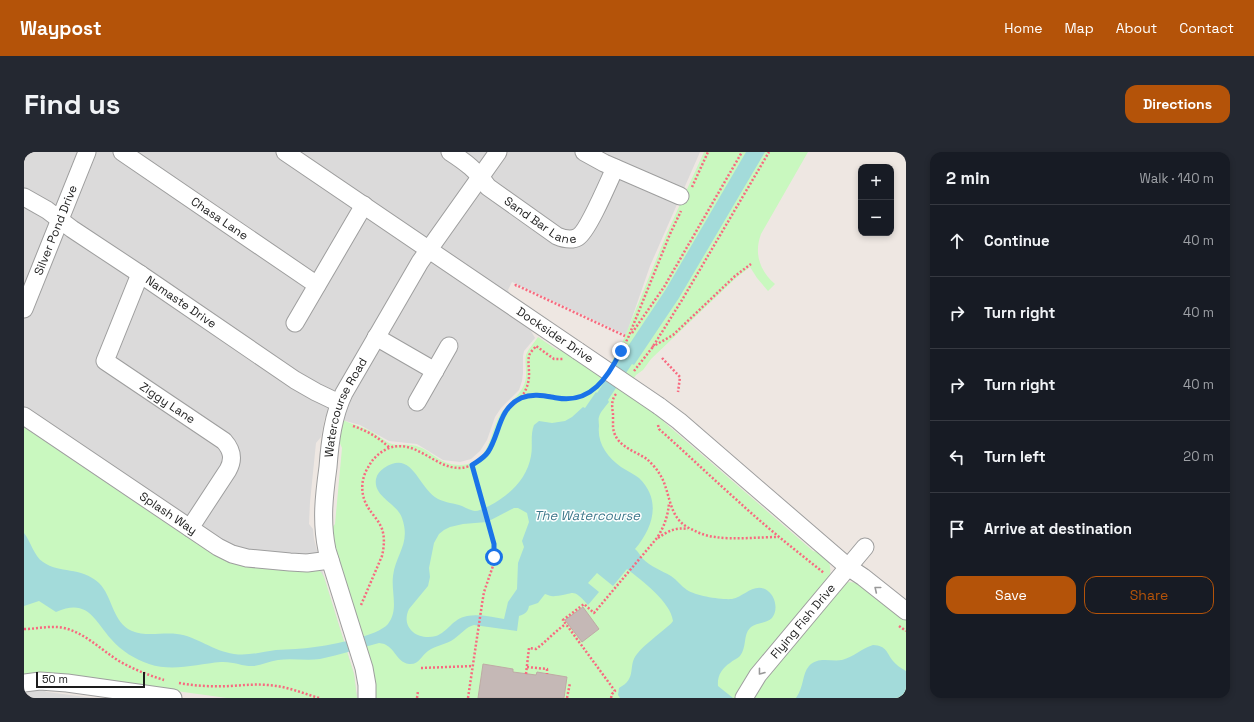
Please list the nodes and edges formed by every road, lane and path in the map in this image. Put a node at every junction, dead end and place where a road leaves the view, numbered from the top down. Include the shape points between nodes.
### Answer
1 (87, 152) edge
2 (122, 152) edge
3 (285, 152) edge
4 (450, 152) edge
5 (498, 152) edge
6 (584, 152) edge
7 (708, 152) edge
8 (742, 152) edge
9 (769, 152) edge
10 (610, 161) edge
11 (480, 177) junction
12 (24, 197) edge
13 (684, 199) junction
14 (364, 205) junction
15 (60, 219) junction
16 (429, 250) junction
17 (751, 264) dead end
18 (140, 274) junction
19 (317, 285) junction
20 (515, 286) dead end
21 (24, 309) edge
22 (295, 323) dead end
23 (376, 337) junction
24 (627, 337) junction
25 (449, 346) dead end
26 (652, 348) junction
27 (574, 355) junction
28 (662, 358) dead end
29 (616, 361) dead end
30 (435, 371) junction
31 (633, 372) dead end
32 (603, 379) dead end
33 (619, 390) dead end
34 (678, 392) dead end
35 (521, 398) junction
36 (417, 402) dead end
37 (340, 403) junction
38 (24, 416) edge
39 (353, 426) dead end
40 (659, 429) dead end
41 (390, 448) junction
42 (472, 465) junction
43 (669, 503) junction
44 (190, 528) junction
45 (695, 531) junction
46 (779, 537) junction
47 (657, 538) junction
48 (865, 547) dead end
49 (330, 560) junction
50 (848, 567) junction
51 (828, 573) dead end
52 (360, 609) dead end
53 (906, 612) edge
54 (566, 624) junction
55 (24, 629) edge
56 (473, 666) junction
57 (527, 667) junction
58 (421, 668) dead end
59 (526, 674) dead end
60 (547, 674) dead end
61 (166, 680) dead end
62 (24, 683) edge
63 (570, 683) dead end
64 (173, 690) edge
65 (418, 691) dead end
66 (747, 694) edge
67 (319, 698) edge
68 (367, 698) edge
69 (417, 698) edge
70 (468, 698) edge
71 (568, 698) edge
72 (611, 698) edge

1 - 15 street, Silver Pond Drive
2 - 19 street, Chasa Lane
3 - 14 street, Docksider Drive
4 - 11 street, Sand Bar Lane via 468,164
5 - 11 street, Watercourse Road
6 - 10 street
7 - 13 path
8 - 24 path via 664,287
9 - 26 path
10 - 11 street, Sand Bar Lane via 586,229 578,237 567,239 557,236 488,187
10 - 13 street
11 - 16 street, Watercourse Road
12 - 15 street, Namaste Drive
13 - 24 path
14 - 16 street, Docksider Drive
14 - 19 street
15 - 18 street, Namaste Drive via 72,230
15 - 21 street, Silver Pond Drive
16 - 23 street, Watercourse Road
16 - 27 street, Docksider Drive
17 - 26 path via 735,276 674,335
18 - 37 street, Namaste Drive via 295,380
18 - 44 street, Ziggy Lane via 105,361 224,441 232,455 228,470
19 - 22 street
20 - 24 path
23 - 30 street
23 - 37 street, Watercourse Road
24 - 29 path
25 - 30 street
26 - 31 path
27 - 35 path via 554,359 536,346 530,354 530,379
27 - 50 street, Docksider Drive, bridge via 659,406 679,421
28 - 34 path via 680,377
30 - 36 street
32 - 35 path via 593,390 576,397 543,395
33 - 43 path via 612,399 615,434 623,446 647,460 659,472
35 - 42 path via 504,415 489,451
37 - 49 street, Watercourse Road via 331,437 323,507 324,534
38 - 44 street, Splash Way
39 - 41 path via 371,433
40 - 46 path
41 - 42 path via 410,447 446,466 459,468
41 - 52 path via 372,461 362,483 364,499 380,525 384,544 382,556
42 - 56 path via 494,544 494,557 484,592
43 - 45 path via 680,521
43 - 47 path via 667,517
44 - 49 street, Splash Way via 224,551 239,557 290,562
45 - 46 path via 715,538
45 - 47 path via 680,528
46 - 51 path via 824,573
47 - 54 path via 594,613 584,604 563,620
48 - 50 street, Flying Fish Drive
49 - 68 street, Watercourse Road via 366,676
53 -> 50 street, Docksider Drive
50 -> 66 street, Flying Fish Drive via 758,675
54 - 57 path via 536,649 529,648
54 - 72 path via 615,691
55 - 61 path via 54,627 71,630 134,669
56 - 58 path
56 - 70 path
57 - 59 path
57 - 60 path via 547,669
62 - 64 street via 40,681
63 - 71 path
64 - 67 path via 198,686 270,685
65 - 69 path

